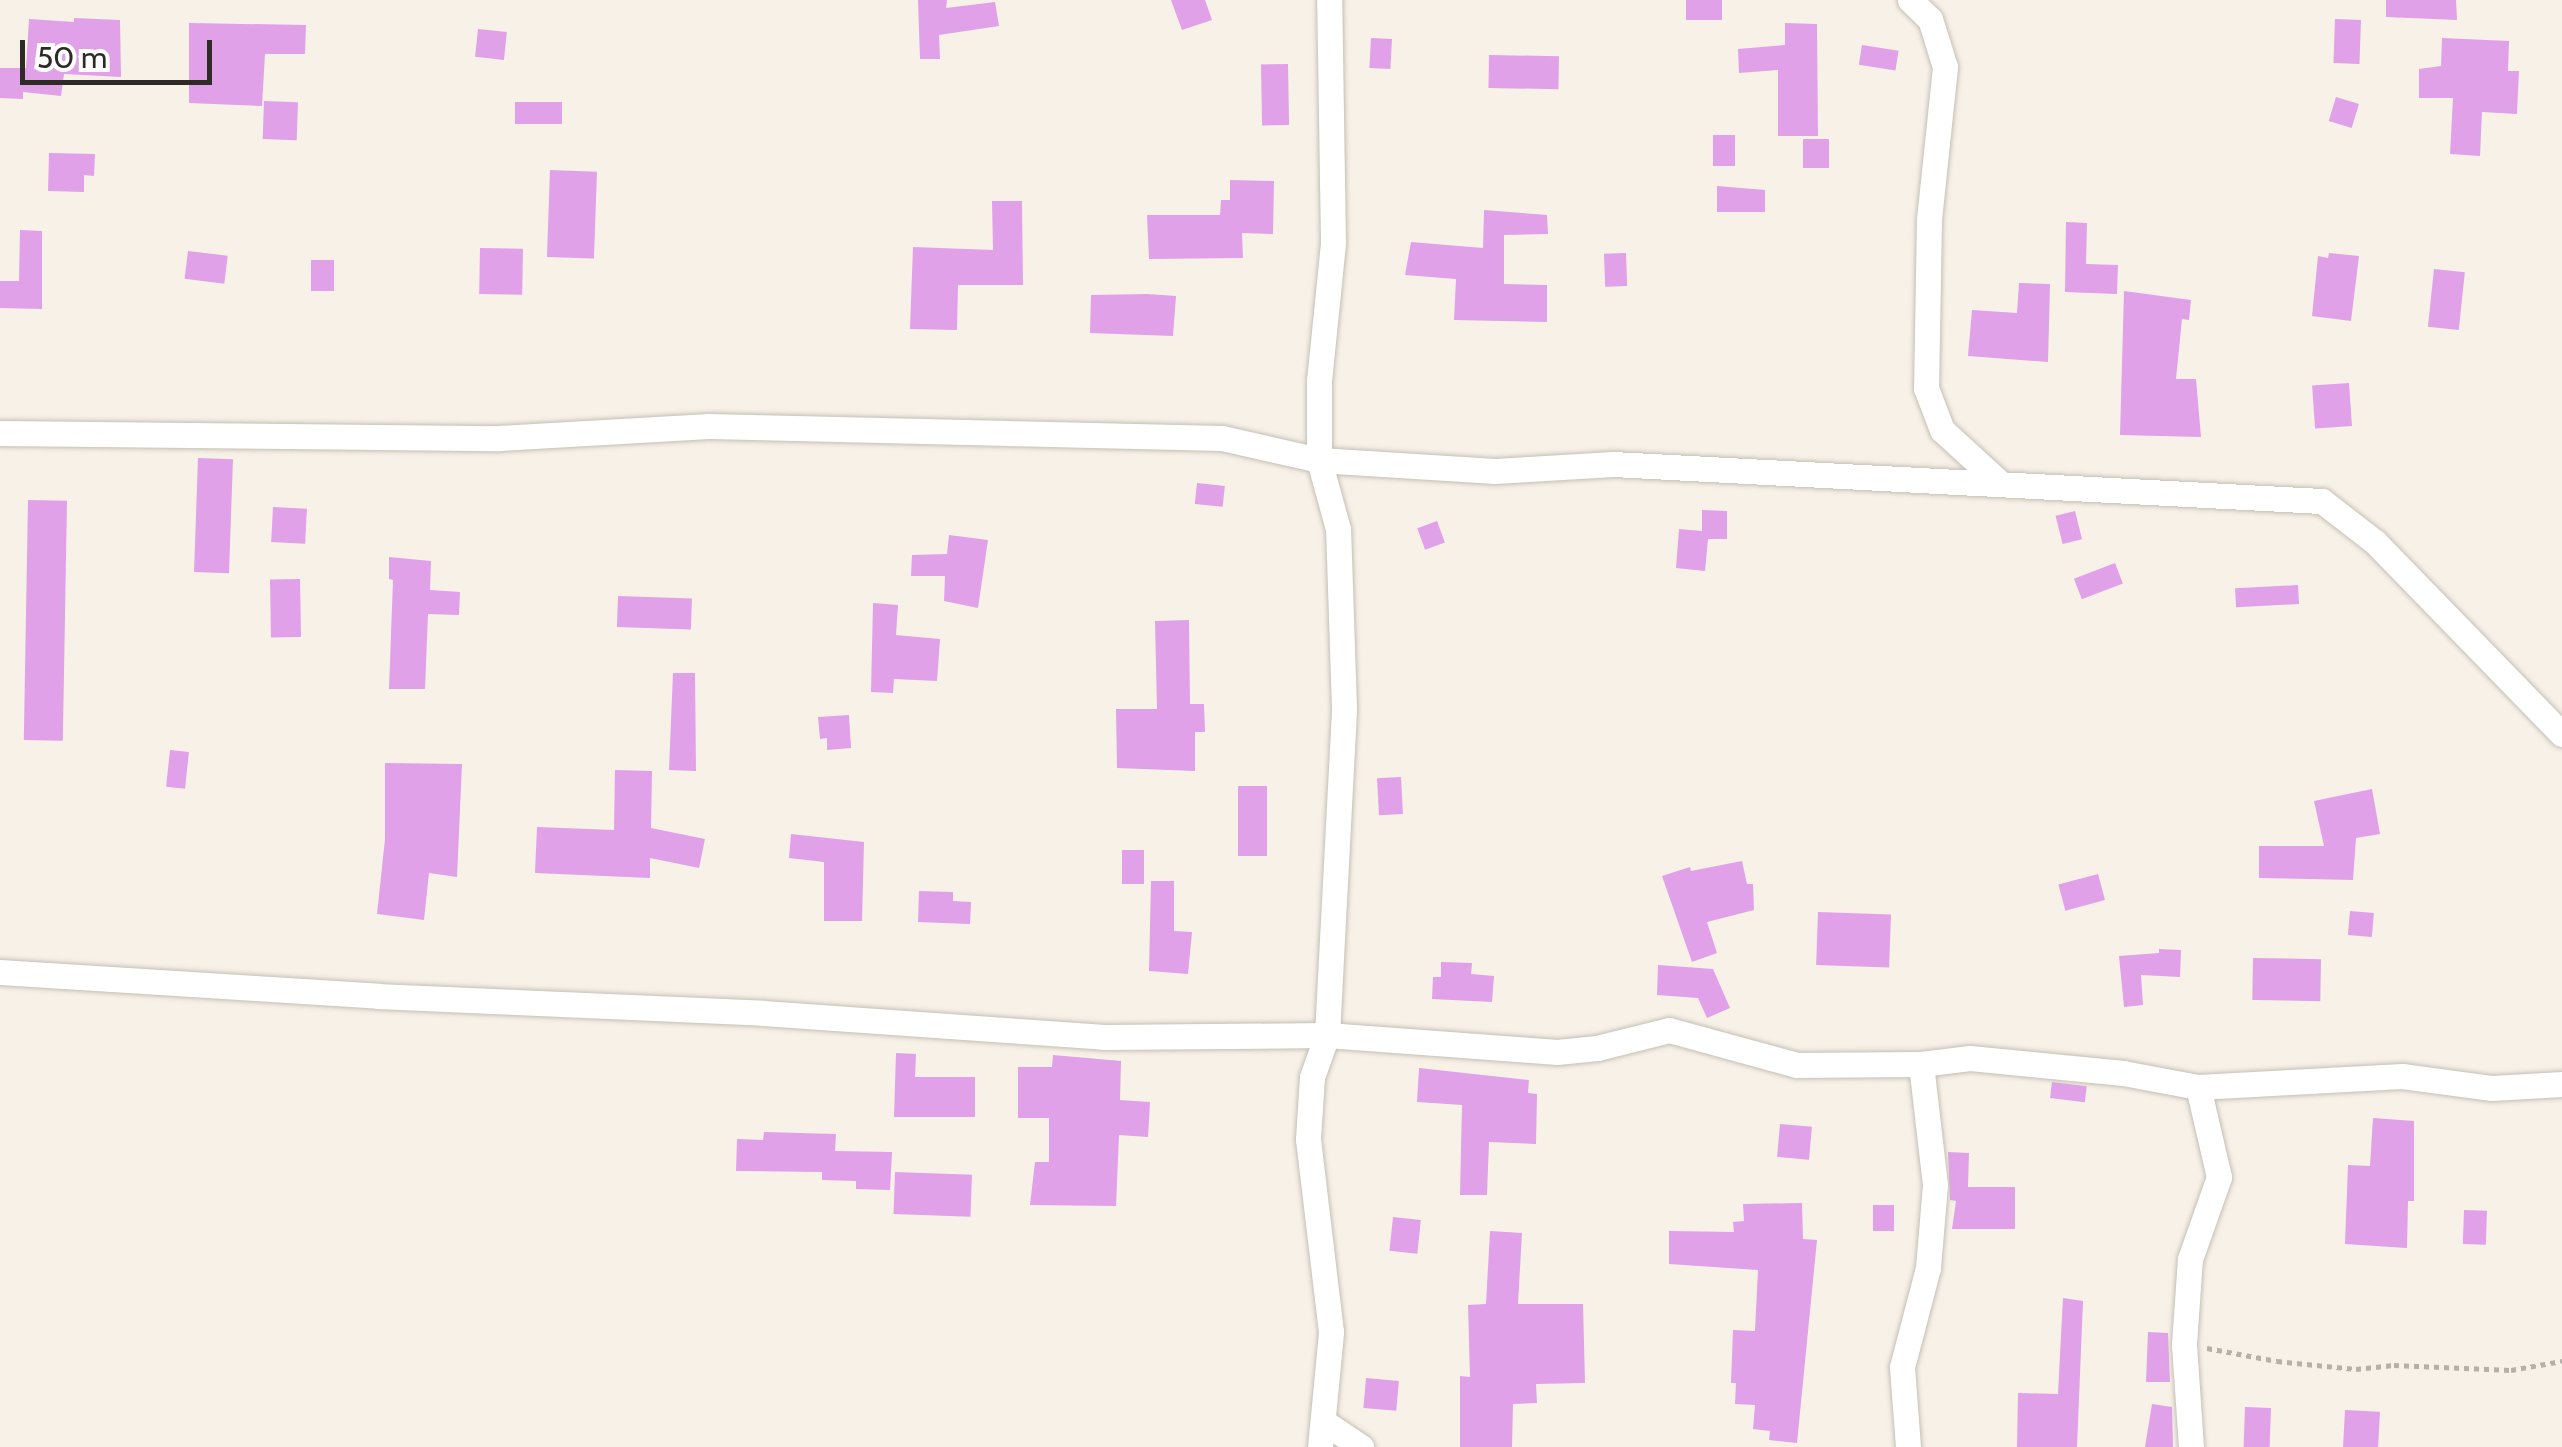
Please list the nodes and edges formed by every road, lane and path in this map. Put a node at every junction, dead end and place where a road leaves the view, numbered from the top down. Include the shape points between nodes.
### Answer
1 (1329, 0) edge
2 (1910, 0) edge
3 (0, 433) edge
4 (1319, 460) junction
5 (2000, 483) junction
6 (2562, 734) edge
7 (0, 972) edge
8 (1327, 1035) junction
9 (1920, 1064) junction
10 (2562, 1084) edge
11 (2198, 1087) junction
12 (2184, 1344) junction
13 (2562, 1360) edge
14 (1322, 1435) edge
15 (1362, 1447) edge
16 (1908, 1447) edge
17 (2191, 1447) edge

1 - 4 street via 1333,242 1319,381
2 - 5 street via 1930,19 1945,67 1930,218 1926,388 1942,430
3 - 4 street via 499,438 749,427 1222,438
4 - 5 street via 1495,471 1613,464
4 - 8 street via 1338,530 1344,708
5 - 6 street via 2322,501 2375,542
7 - 8 street via 1104,1037
8 - 9 street via 1557,1052 1669,1030 1797,1066
8 - 14 street via 1312,1077 1308,1138 1330,1332
9 - 11 street via 1970,1058
9 - 16 street via 1936,1185 1928,1268 1902,1367
10 - 11 street via 2492,1088 2402,1076
11 - 12 street via 2220,1177 2190,1259
12 - 13 path via 2356,1369 2394,1364 2511,1370
12 - 17 street
14 - 15 street

